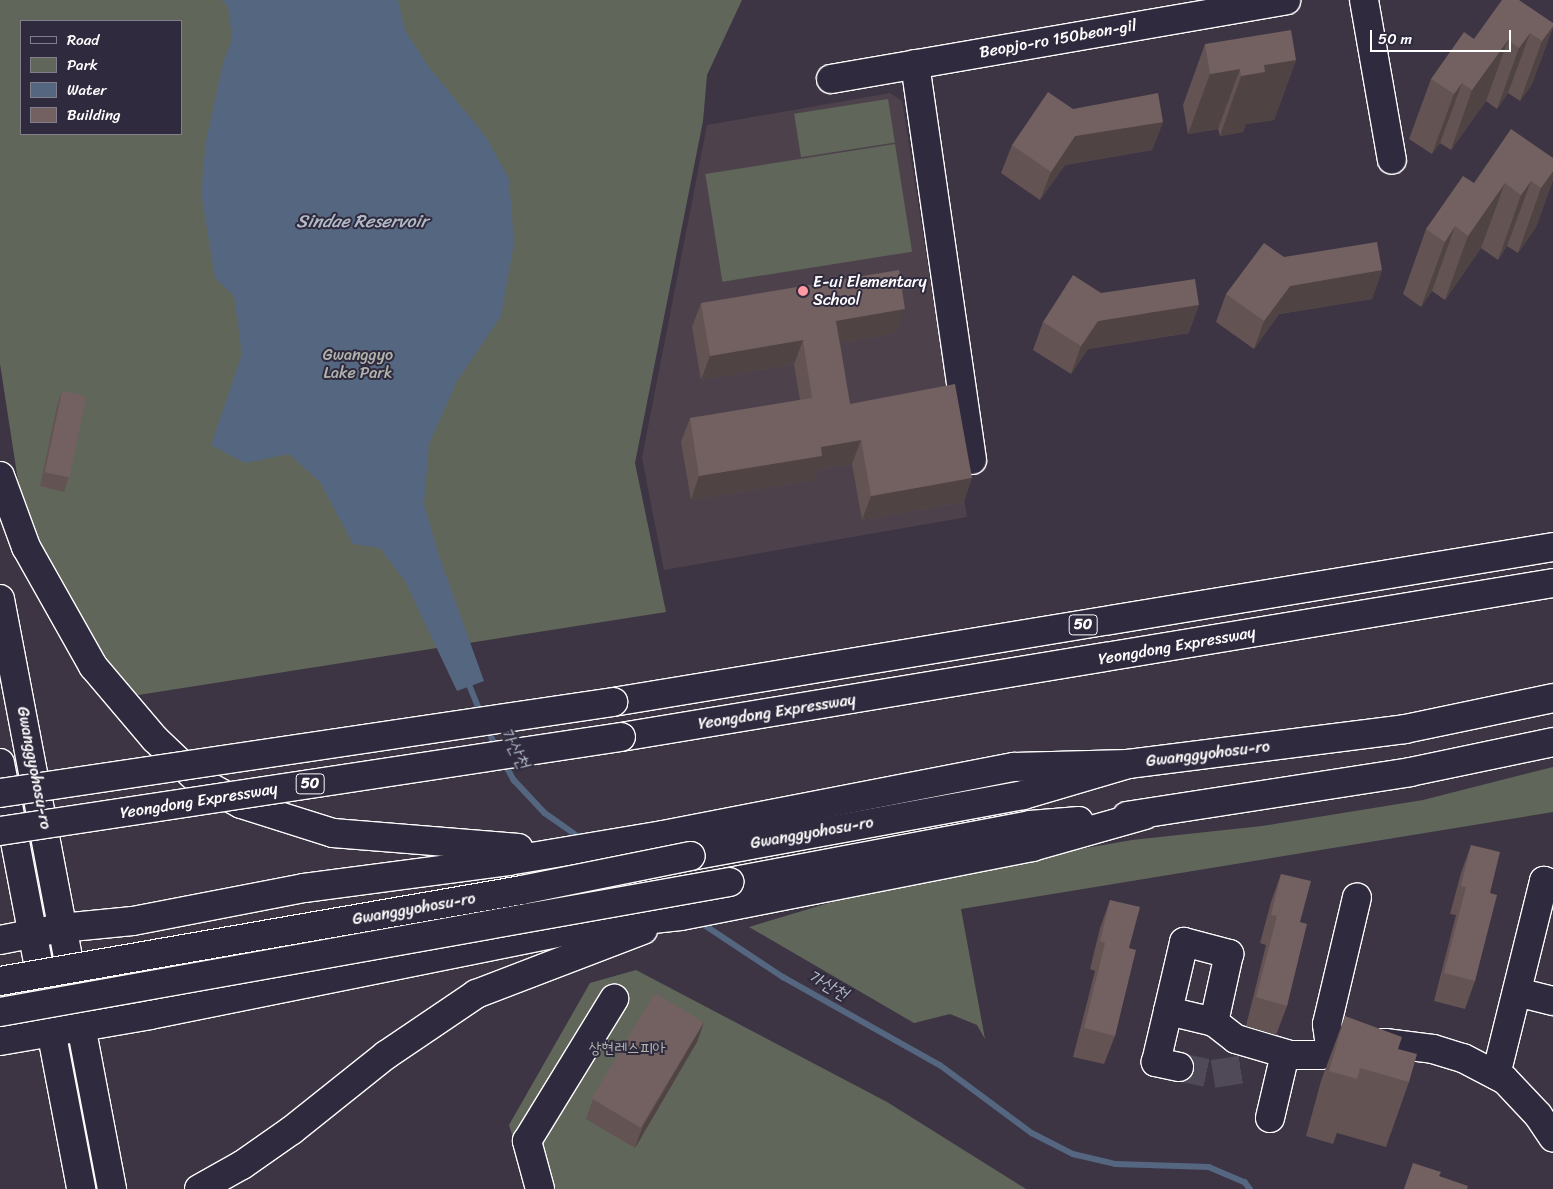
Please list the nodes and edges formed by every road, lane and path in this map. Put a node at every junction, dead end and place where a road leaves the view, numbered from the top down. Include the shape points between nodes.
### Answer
1 (1286, 0) edge
2 (1364, 0) edge
3 (915, 64) junction
4 (831, 79) dead end
5 (1392, 160) dead end
6 (972, 460) dead end
7 (0, 476) edge
8 (1553, 547) edge
9 (1553, 583) edge
10 (0, 599) edge
11 (1553, 698) edge
12 (1553, 742) edge
13 (0, 763) edge
14 (1128, 764) junction
15 (0, 793) edge
16 (1145, 815) junction
17 (0, 831) edge
18 (505, 854) junction
19 (1553, 884) edge
20 (1357, 898) dead end
21 (61, 928) junction
22 (30, 934) junction
23 (605, 934) junction
24 (0, 940) edge
25 (0, 981) edge
26 (1516, 992) junction
27 (614, 999) dead end
28 (1553, 1001) edge
29 (1168, 1011) junction
30 (0, 1012) edge
31 (1214, 1022) junction
32 (82, 1026) junction
33 (50, 1032) junction
34 (0, 1041) edge
35 (1331, 1053) junction
36 (1285, 1054) junction
37 (1179, 1067) tunnel mouth
38 (1496, 1075) junction
39 (1545, 1110) edge
40 (1270, 1118) dead end
41 (1553, 1137) edge
42 (81, 1189) edge
43 (112, 1189) edge
44 (199, 1189) edge
45 (540, 1189) edge

1 - 3 main road, Beopjo-ro 150beon-gil
2 - 5 main road
3 - 4 main road, Beopjo-ro 150beon-gil
3 - 6 main road
7 - 18 main road via 26,546 66,624 93,666 155,739 199,781 241,804 333,833
8 - 15 main road, 50, bridge via 612,702
9 - 17 main road, Yeongdong Expressway / 50, bridge via 621,737
10 - 21 main road, Gwanggyohosu-ro via 55,880
11 - 14 main road, Gwanggyohosu-ro via 1405,729
12 - 16 main road, Gwanggyohosu-ro via 1410,772
13 - 22 main road, Gwanggyohosu-ro
14 - 18 main road via 1014,767 664,835 557,851
14 - 25 main road, Gwanggyohosu-ro, bridge via 1023,795 522,890
16 - 23 main road via 1032,847 761,899
16 - 30 main road, Gwanggyohosu-ro, bridge via 1030,825
18 - 21 main road via 133,921
19 - 26 main road via 1544,881
20 - 35 main road via 1327,1024
21 - 22 main road
21 - 32 main road, Gwanggyohosu-ro
22 - 24 main road
22 - 33 main road, Gwanggyohosu-ro
23 - 32 main road
23 - 44 main road via 476,994 386,1055 292,1130 242,1165
26 - 28 main road
26 - 38 main road
27 - 45 main road via 527,1141
29 - 31 main road
29 - 31 main road via 1184,942 1229,954
29 - 37 main road via 1156,1062
31 - 36 main road via 1236,1039
32 - 33 main road
32 - 43 main road, Gwanggyohosu-ro
33 - 34 main road
33 - 42 main road, Gwanggyohosu-ro
35 - 36 main road
35 - 38 main road via 1386,1043 1412,1045 1463,1058
36 - 40 main road
38 - 39 main road
39 - 41 main road

